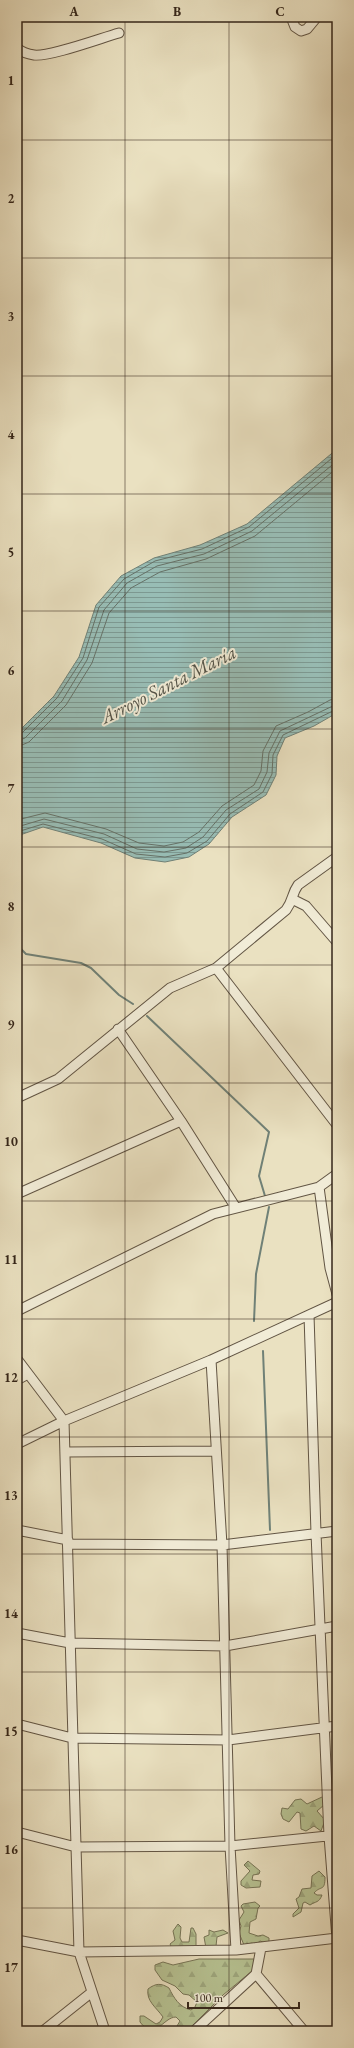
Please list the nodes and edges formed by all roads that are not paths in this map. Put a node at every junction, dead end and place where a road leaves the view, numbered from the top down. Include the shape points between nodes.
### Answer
1 (291, 17) edge
2 (317, 17) edge
3 (119, 33) dead end
4 (17, 48) edge
5 (337, 858) edge
6 (294, 900) junction
7 (337, 942) edge
8 (216, 968) junction
9 (118, 1029) junction
10 (17, 1098) edge
11 (181, 1121) junction
12 (337, 1125) edge
13 (337, 1174) edge
14 (319, 1187) junction
15 (17, 1194) edge
16 (236, 1208) junction
17 (337, 1294) edge
18 (337, 1302) edge
19 (17, 1311) edge
20 (309, 1315) junction
21 (17, 1359) edge
22 (211, 1360) junction
23 (28, 1374) junction
24 (17, 1380) edge
25 (64, 1421) junction
26 (17, 1444) edge
27 (216, 1451) junction
28 (65, 1452) junction
29 (17, 1530) edge
30 (337, 1531) edge
31 (316, 1533) junction
32 (68, 1542) junction
33 (222, 1545) junction
34 (337, 1626) edge
35 (321, 1628) junction
36 (17, 1633) edge
37 (70, 1643) junction
38 (224, 1646) junction
39 (17, 1724) edge
40 (337, 1726) edge
41 (325, 1727) junction
42 (72, 1738) junction
43 (228, 1740) junction
44 (17, 1832) edge
45 (333, 1836) edge
46 (230, 1846) junction
47 (76, 1847) junction
48 (337, 1938) edge
49 (17, 1940) edge
50 (261, 1948) junction
51 (236, 1950) junction
52 (79, 1952) junction
53 (256, 1974) junction
54 (92, 1992) junction
55 (43, 2031) edge
56 (105, 2031) edge
57 (194, 2031) edge
58 (304, 2031) edge

1 - 2 street via 295,27 301,31 307,29
3 - 4 street via 49,53 35,55
5 - 6 street via 298,885 294,891
6 - 7 street via 306,906
6 - 8 street via 271,924
8 - 9 street via 170,988
8 - 12 street
9 - 10 street via 58,1079
9 - 11 street
11 - 15 street
11 - 16 street
13 - 14 street
14 - 16 street
14 - 17 street via 330,1268
16 - 19 street via 213,1214
18 - 20 street
20 - 22 street
20 - 31 street
21 - 23 street
22 - 25 street
22 - 27 street
23 - 24 street
23 - 25 street
25 - 26 street
25 - 28 street
27 - 28 street
27 - 33 street
28 - 32 street
29 - 32 street
30 - 31 street
31 - 33 street
31 - 35 street
32 - 33 street
32 - 37 street
33 - 38 street
34 - 35 street
35 - 38 street
35 - 41 street
36 - 37 street
37 - 38 street
37 - 42 street
38 - 43 street
39 - 42 street
40 - 41 street
41 - 43 street
41 - 45 street
42 - 43 street
42 - 47 street
43 - 46 street
44 - 47 street
45 - 46 street
45 - 48 street
46 - 47 street
46 - 51 street
47 - 52 street
48 - 50 street
49 - 52 street
50 - 51 street
50 - 53 street
51 - 52 street
52 - 54 street
53 - 57 street
53 - 58 street
54 - 55 street
54 - 56 street

